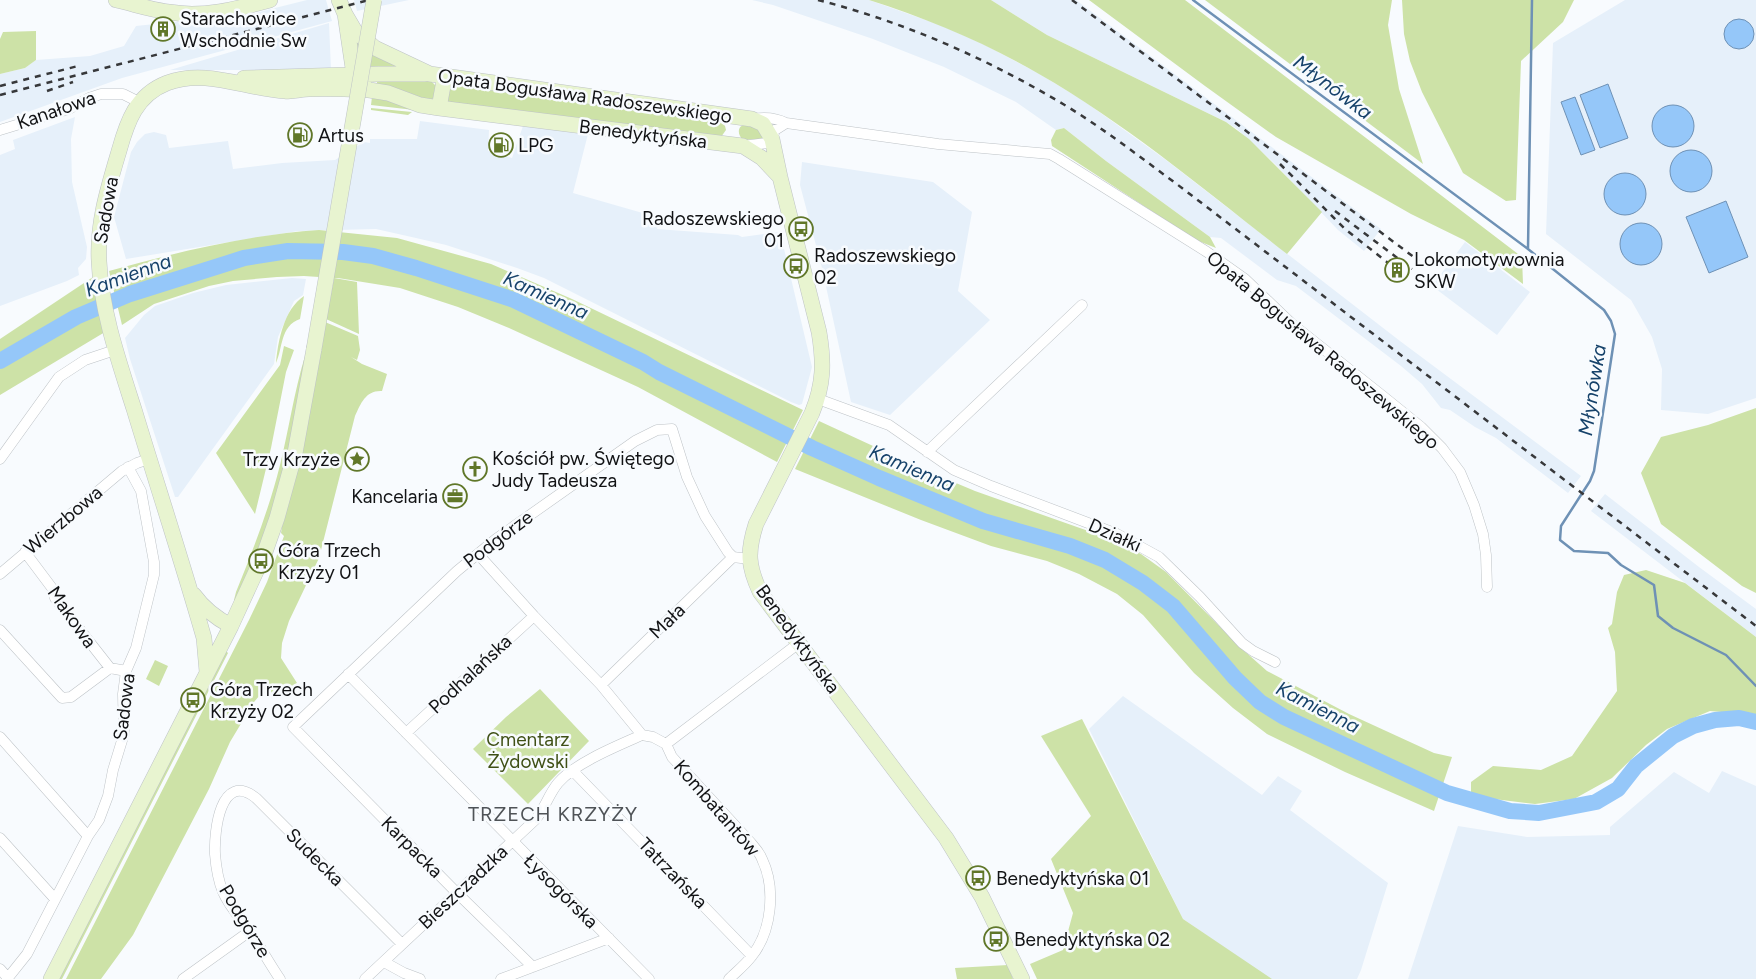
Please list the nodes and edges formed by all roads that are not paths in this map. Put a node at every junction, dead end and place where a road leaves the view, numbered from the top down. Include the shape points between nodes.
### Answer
1 (116, 0) edge
2 (270, 0) edge
3 (374, 0) edge
4 (342, 7) edge
5 (430, 74) junction
6 (354, 75) junction
7 (445, 75) junction
8 (230, 80) junction
9 (369, 90) junction
10 (139, 102) junction
11 (439, 108) junction
12 (734, 117) junction
13 (752, 119) junction
14 (786, 123) junction
15 (0, 130) edge
16 (772, 139) junction
17 (737, 145) junction
18 (780, 177) junction
19 (1080, 308) dead end
20 (116, 350) junction
21 (815, 406) junction
22 (927, 452) junction
23 (0, 459) edge
24 (149, 459) junction
25 (128, 467) junction
26 (25, 552) junction
27 (478, 554) junction
28 (733, 558) junction
29 (749, 559) junction
30 (0, 574) edge
31 (1486, 587) dead end
32 (190, 590) junction
33 (534, 616) junction
34 (200, 621) junction
35 (0, 630) edge
36 (229, 631) junction
37 (799, 643) junction
38 (1275, 662) dead end
39 (110, 668) junction
40 (126, 672) junction
41 (207, 672) junction
42 (348, 674) junction
43 (601, 685) junction
44 (293, 727) joint
45 (406, 733) junction
46 (642, 735) junction
47 (0, 737) edge
48 (666, 744) junction
49 (572, 770) junction
50 (224, 803) joint
51 (88, 836) junction
52 (0, 838) edge
53 (512, 841) junction
54 (456, 892) junction
55 (55, 899) junction
56 (250, 931) junction
57 (609, 938) junction
58 (402, 944) junction
59 (752, 956) junction
60 (384, 962) junction
61 (534, 966) junction
62 (0, 969) edge
63 (8, 979) edge
64 (51, 979) edge
65 (183, 979) edge
66 (280, 979) edge
67 (365, 979) edge
68 (420, 979) edge
69 (501, 979) edge
70 (649, 979) edge
71 (729, 979) edge
72 (1022, 979) edge

1 - 2 street via 170,13 195,14 221,12
3 - 36 street, bridge via 295,453 277,518
4 - 5 street, Opata Bogusława Radoszewskiego via 355,31 375,48
4 - 6 street
5 - 6 street
5 - 7 street, Opata Bogusława Radoszewskiego
6 - 8 street
6 - 9 street
7 - 11 street
7 - 12 street, Opata Bogusława Radoszewskiego
8 - 9 street via 285,91
8 - 10 street, Sadowa via 184,78 156,88
9 - 11 street, Benedyktyńska
10 - 15 street, Kanałowa via 122,94 101,94 69,109
10 - 20 street, Sadowa via 126,124 104,202 99,239 100,272
11 - 17 street, Benedyktyńska
12 - 13 street, Opata Bogusława Radoszewskiego
12 - 17 street
13 - 14 street, Opata Bogusława Radoszewskiego
13 - 16 street, Benedyktyńska via 763,124
14 - 16 street via 775,130
14 - 31 street, Opata Bogusława Radoszewskiego via 938,144 1050,154 1208,252 1245,279 1292,324 1421,427 1442,448 1460,472 1474,505 1488,568
16 - 17 street, Opata Bogusława Radoszewskiego via 767,143
16 - 18 street, Benedyktyńska
17 - 18 street, Benedyktyńska via 762,158
18 - 21 street, Benedyktyńska via 822,346 823,376
19 - 22 street
20 - 23 street via 85,360 59,377
20 - 24 street, Sadowa
21 - 22 street, Działki via 888,425
21 - 29 street, Benedyktyńska via 756,524
22 - 38 street, Działki via 961,473 1116,534 1151,552 1200,597 1242,643
24 - 25 street
24 - 32 street, Sadowa
25 - 26 street, Wierzbowa
25 - 40 street, Sadowa via 141,490 154,567 136,648
26 - 30 street, Wierzbowa
26 - 39 street, Makowa via 52,588 55,598
27 - 28 street, Podgórze via 635,441 656,430 672,429 687,477 705,516
27 - 33 street
27 - 42 street, Podgórze
28 - 29 street
28 - 43 street, Mała
29 - 37 street, Benedyktyńska via 752,576 760,592
32 - 34 street, Sadowa
32 - 36 street, Sadowa
33 - 43 street
33 - 45 street, Podhalańska
34 - 36 street via 212,630
34 - 41 street, Sadowa
35 - 39 street via 62,698 71,697
36 - 41 street
37 - 48 street
37 - 72 street, Benedyktyńska via 946,838 982,898
39 - 40 street
40 - 51 street, Sadowa via 124,734 108,796 99,820
41 - 64 street
42 - 44 street, Podgórze
42 - 45 street, Łysogórska
43 - 46 street
44 - 54 street, Karpacka
45 - 53 street, Łysogórska
46 - 48 street
46 - 49 street, Bieszczadzka
47 - 51 street
48 - 59 street, Kombatantów via 672,757 762,859 768,875 769,915
49 - 53 street, Bieszczadzka via 550,793 542,812
49 - 59 street, Tatrzańska
50 - 56 street, Podgórze via 215,834 218,874 230,903
50 - 58 street, Sudecka via 236,791 250,793
51 - 55 street, Sadowa
52 - 55 street
53 - 54 street, Bieszczadzka
53 - 57 street, Łysogórska
54 - 58 street, Bieszczadzka
54 - 61 street, Karpacka
55 - 63 street, Sadowa via 27,954
56 - 65 street
56 - 66 street, Podgórze
57 - 61 street
57 - 70 street, Łysogórska
58 - 60 street, Bieszczadzka
59 - 71 street, Kombatantów
60 - 67 street, Bieszczadzka
60 - 68 street
61 - 69 street
62 - 63 street

